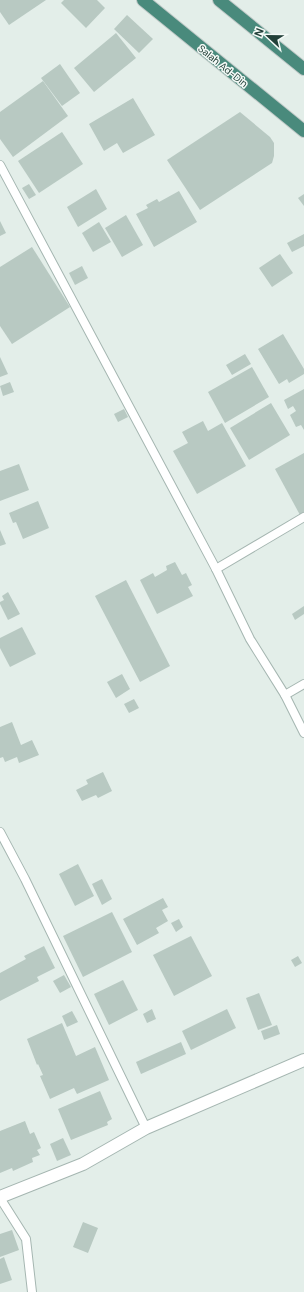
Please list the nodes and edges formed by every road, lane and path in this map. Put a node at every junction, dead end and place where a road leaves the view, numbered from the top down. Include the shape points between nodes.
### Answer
1 (143, 0) edge
2 (219, 0) edge
3 (304, 68) edge
4 (304, 131) edge
5 (0, 165) edge
6 (304, 517) edge
7 (216, 569) junction
8 (304, 684) edge
9 (285, 695) junction
10 (304, 733) edge
11 (0, 832) edge
12 (304, 1060) edge
13 (146, 1128) junction
14 (0, 1198) edge
15 (32, 1292) edge

1 - 4 highway, Salah Ad-Din
2 - 3 highway
5 - 7 lane
6 - 7 lane
7 - 9 lane via 250,639
8 - 9 lane
9 - 10 lane
11 - 13 lane
12 - 13 street
13 - 14 street via 84,1164
14 - 15 lane via 26,1240

